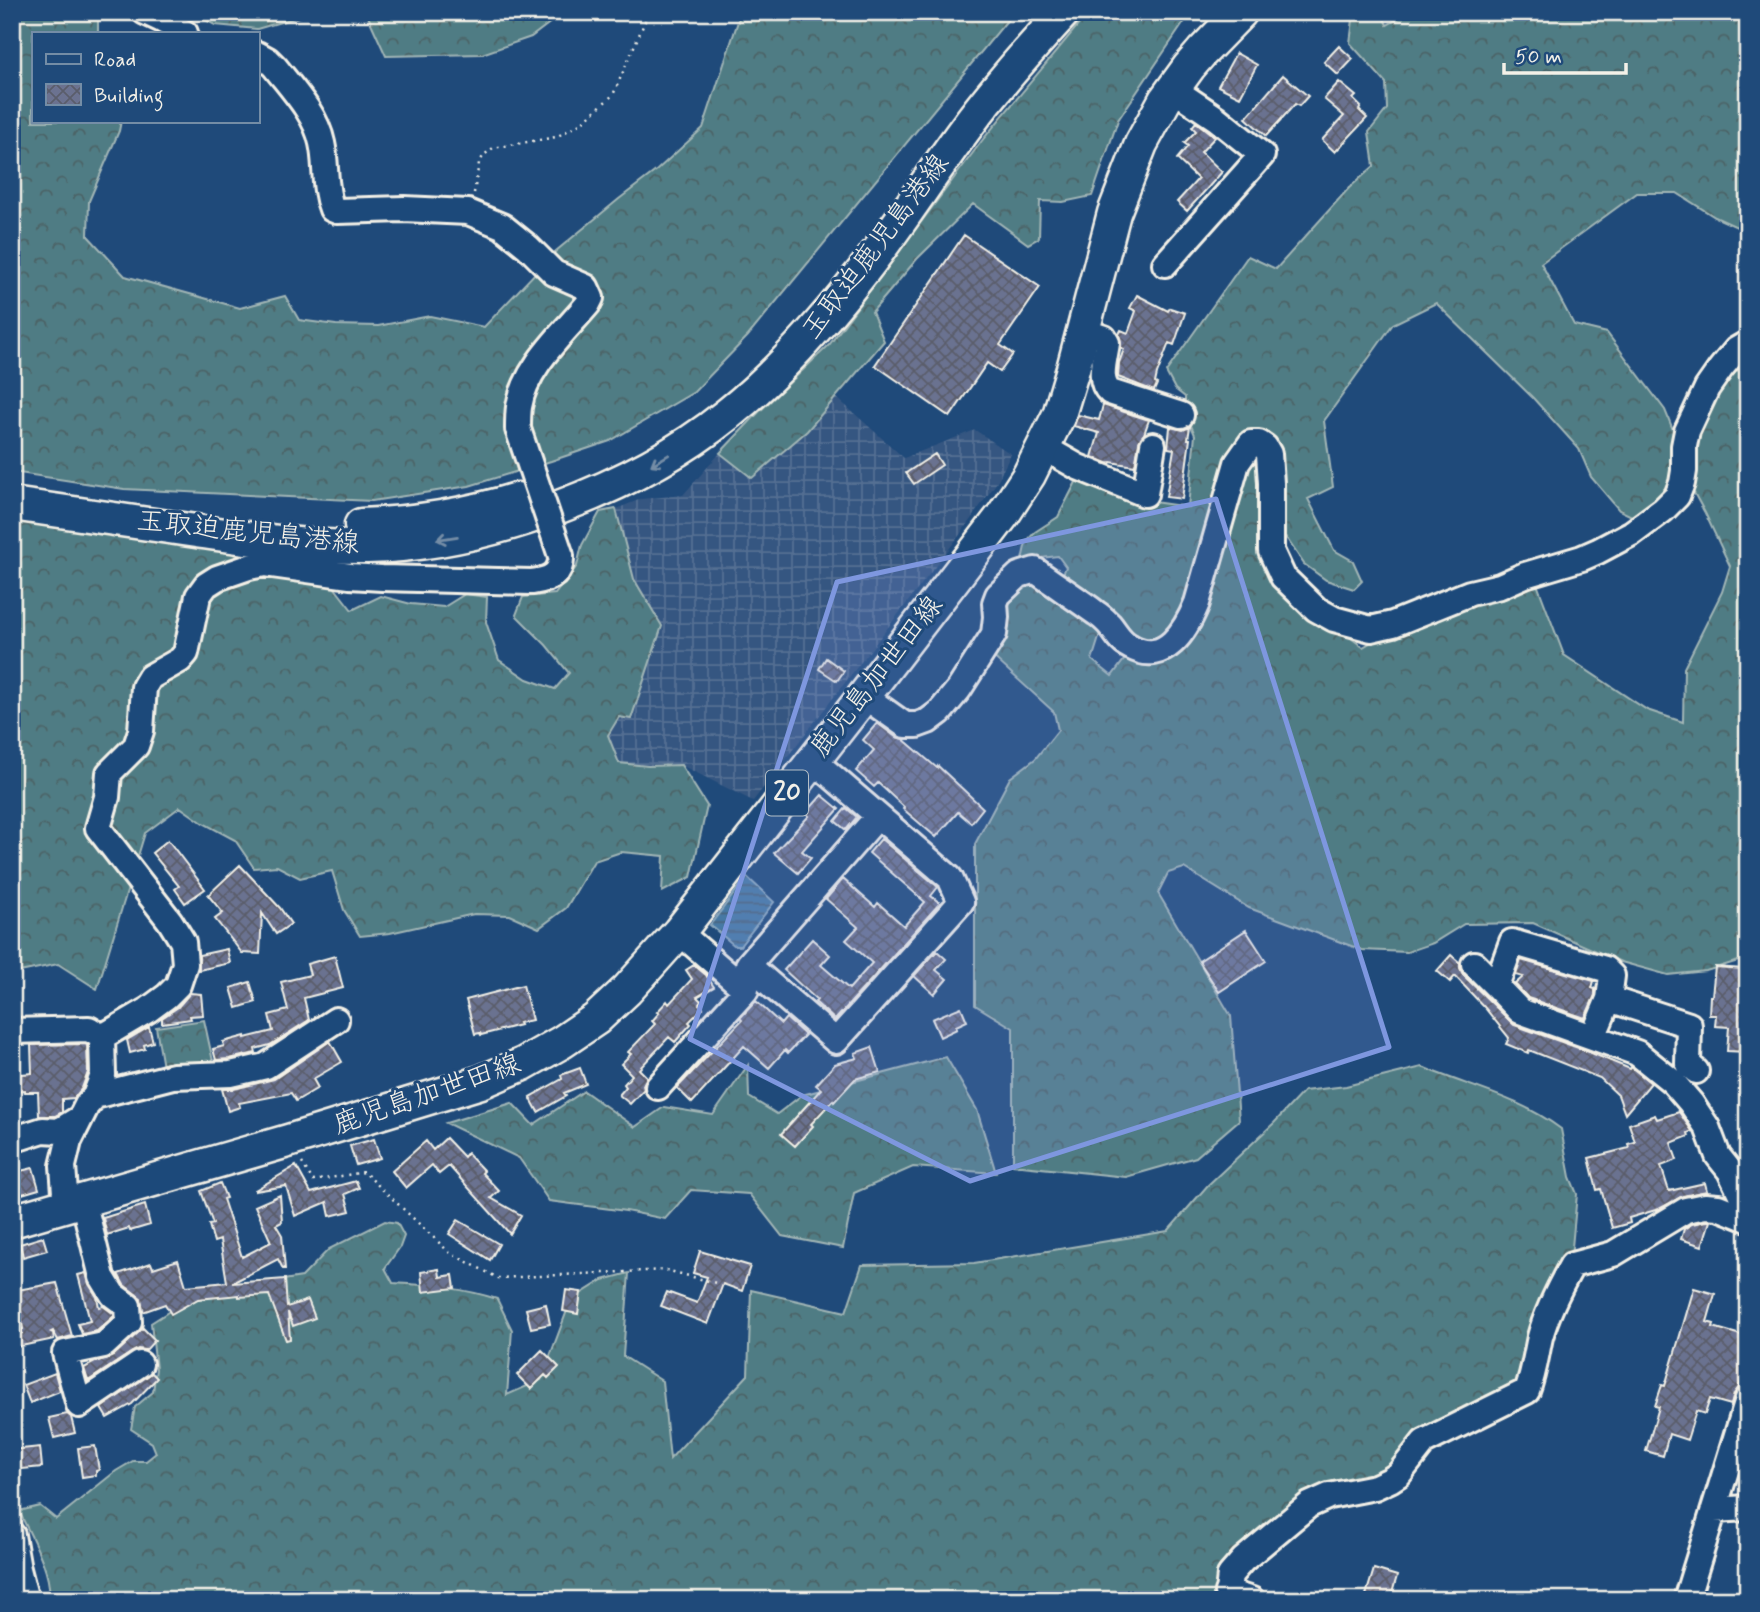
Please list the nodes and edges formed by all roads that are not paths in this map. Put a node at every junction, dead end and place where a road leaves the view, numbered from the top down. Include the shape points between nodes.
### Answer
1 (145, 12) edge
2 (1037, 12) edge
3 (1064, 12) edge
4 (1241, 12) edge
5 (182, 32) edge
6 (259, 55) edge
7 (1173, 89) junction
8 (1165, 264) dead end
9 (1083, 331) junction
10 (1748, 343) edge
11 (1181, 415) dead end
12 (1153, 445) dead end
13 (1043, 447) junction
14 (12, 486) edge
15 (12, 504) edge
16 (864, 696) junction
17 (813, 760) junction
18 (878, 816) junction
19 (679, 932) junction
20 (1474, 964) dead end
21 (1496, 986) junction
22 (1609, 999) junction
23 (336, 1020) dead end
24 (12, 1031) edge
25 (102, 1037) junction
26 (1593, 1037) junction
27 (1696, 1071) dead end
28 (657, 1087) dead end
29 (95, 1096) junction
30 (80, 1118) junction
31 (12, 1140) edge
32 (75, 1203) junction
33 (1748, 1209) edge
34 (1748, 1219) edge
35 (12, 1221) edge
36 (140, 1364) dead end
37 (1748, 1399) edge
38 (1748, 1508) edge
39 (1714, 1510) junction
40 (12, 1535) edge
41 (1227, 1596) edge
42 (26, 1600) edge
43 (1252, 1600) edge
44 (1686, 1600) edge

1 - 5 street
2 - 14 main road, 玉取迫鹿児島港線 via 990,65 840,268 761,358 682,422 573,479 475,510 351,526 250,519
3 -> 15 main road, 玉取迫鹿児島港線 via 997,87 857,279 803,343 729,414 620,481 525,519 469,535 368,547 255,540
4 - 7 main road, 鹿児島加世田線 / 20
6 - 25 street, bridge via 275,67 314,119 323,145 332,209 468,212 502,226 554,273 590,292 588,304 534,366 519,405 518,429 561,566 547,580 532,582 350,576 265,564 206,585 198,596 186,653 150,677 144,687 136,747 109,773 99,828 170,921 183,942 185,964 178,985 167,996
7 - 8 street via 1262,155
7 - 9 main road, 鹿児島加世田線 / 20 via 1141,144 1114,213
9 - 11 street via 1107,343 1104,387
9 - 13 main road, 鹿児島加世田線 / 20 via 1059,415
10 - 16 street via 1706,388 1687,431 1677,496 1632,533 1582,558 1470,593 1393,624 1371,629 1334,619 1316,609 1283,577 1271,551 1269,454 1259,443 1251,443 1237,463 1190,621 1169,646 1147,652 1131,648 1103,619 1035,570 1019,575 998,595 994,635 959,689 928,721 905,725
12 - 13 street via 1145,494 1078,467
13 - 16 main road, 鹿児島加世田線 / 20 via 1003,515
16 - 17 main road, 鹿児島加世田線 / 20
17 - 18 street
17 - 19 main road, 鹿児島加世田線 / 20
18 - 18 street via 950,878 961,902 836,1041 748,964
19 - 28 street via 746,990
19 - 32 main road, 鹿児島加世田線 / 20 via 596,1019 523,1065 481,1082
20 - 21 street
21 - 22 street via 1512,942 1605,969 1612,976
21 - 26 street via 1520,1011
22 - 26 street
22 - 27 street via 1689,1025 1688,1064
23 - 29 street via 266,1066 231,1074 173,1076
24 - 25 street via 89,1029
25 - 29 street via 103,1075
26 - 33 street via 1637,1053 1673,1082 1707,1127
29 - 30 street
30 - 31 street via 59,1131 43,1130
30 - 32 street via 63,1166
32 - 35 main road, 鹿児島加世田線 / 20
32 - 36 street via 102,1277 113,1295 128,1306 129,1322 104,1345 65,1353 79,1405
34 - 41 street via 1718,1207 1686,1210 1613,1254 1572,1265 1550,1307 1527,1391 1424,1442 1390,1480 1309,1505 1243,1560 1230,1575
37 - 39 street
38 - 39 street
39 - 44 street
40 - 42 street
41 - 43 street

